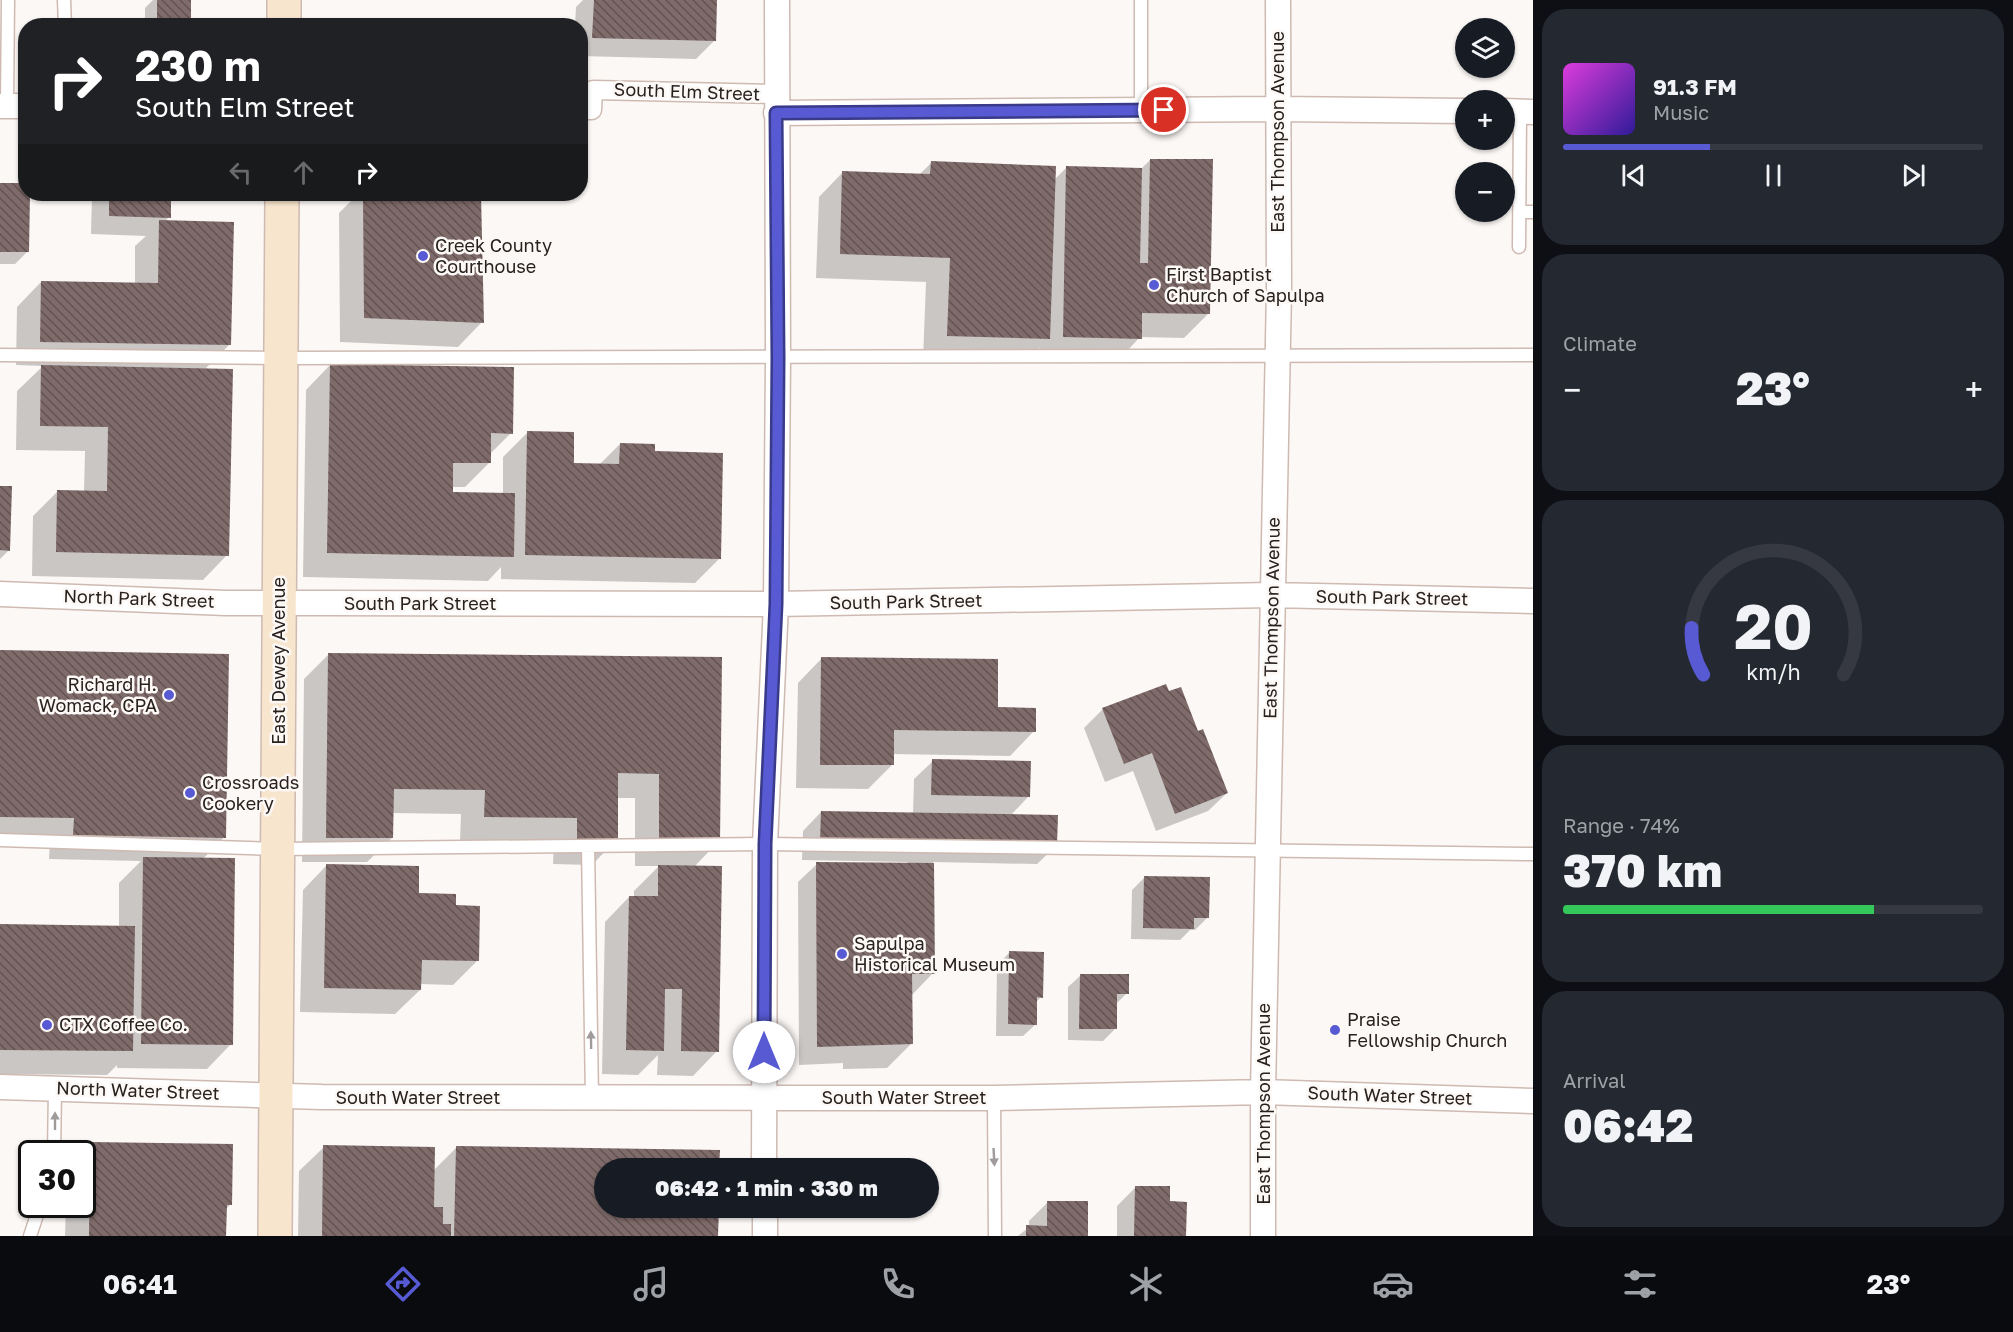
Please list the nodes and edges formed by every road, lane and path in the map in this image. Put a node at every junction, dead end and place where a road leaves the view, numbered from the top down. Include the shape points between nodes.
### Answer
1 (8, 0) edge
2 (64, 0) edge
3 (284, 0) edge
4 (777, 0) edge
5 (1141, 0) edge
6 (1278, 0) edge
7 (65, 18) edge
8 (284, 18) edge
9 (776, 104) junction
10 (11, 106) edge
11 (1278, 109) junction
12 (588, 110) edge
13 (1141, 110) junction
14 (1455, 111) edge
15 (1519, 111) edge
16 (282, 201) edge
17 (1520, 212) junction
18 (1533, 212) edge
19 (1519, 247) dead end
20 (0, 355) edge
21 (1533, 355) edge
22 (1277, 357) junction
23 (281, 358) junction
24 (778, 358) junction
25 (0, 594) edge
26 (1272, 595) junction
27 (1533, 601) edge
28 (279, 603) junction
29 (776, 604) junction
30 (0, 840) edge
31 (765, 844) junction
32 (588, 846) junction
33 (277, 849) junction
34 (1268, 850) junction
35 (1533, 854) edge
36 (0, 1087) edge
37 (55, 1089) junction
38 (1263, 1092) junction
39 (276, 1096) junction
40 (763, 1098) junction
41 (994, 1098) junction
42 (591, 1099) junction
43 (1533, 1101) edge
44 (54, 1140) edge
45 (764, 1158) edge
46 (36, 1218) edge
47 (765, 1218) edge
48 (30, 1236) edge
49 (275, 1236) edge
50 (765, 1236) edge
51 (995, 1236) edge
52 (1263, 1236) edge

1 - 10 lane
2 - 7 lane
3 - 8 main road
4 - 9 street
5 - 13 lane
6 - 11 street, East Thompson Avenue
9 - 12 street, South Elm Street via 593,90 592,110
9 - 13 street, South Elm Street
9 - 24 street
11 - 13 street, South Elm Street
11 - 14 street, South Elm Street
11 - 22 street, East Thompson Avenue
15 - 17 lane
16 - 23 main road, East Dewey Avenue
17 - 18 lane
17 - 19 lane
20 - 23 lane
21 - 22 lane
22 - 24 lane
22 - 26 street, East Thompson Avenue
23 - 24 lane
23 - 28 main road, East Dewey Avenue
24 - 29 street
25 - 28 street, North Park Street
26 - 27 street, South Park Street
26 - 29 street, South Park Street
26 - 34 street, East Thompson Avenue
28 - 29 street, South Park Street
28 - 33 main road, East Dewey Avenue
29 - 31 street
30 - 33 lane
31 - 32 lane
31 - 34 lane
31 - 40 street
32 - 33 lane
42 -> 32 lane
33 - 39 main road, East Dewey Avenue
34 - 35 lane
34 - 38 street, East Thompson Avenue
36 - 37 street, North Water Street
37 - 39 street, North Water Street
44 -> 37 lane
38 - 41 street, South Water Street
38 - 43 street, South Water Street
38 - 52 street, East Thompson Avenue
39 - 42 street, South Water Street
39 - 49 main road, East Dewey Avenue
40 - 41 street, South Water Street
40 - 42 street, South Water Street
40 - 45 street
41 -> 51 lane
46 - 48 lane
47 - 50 street

